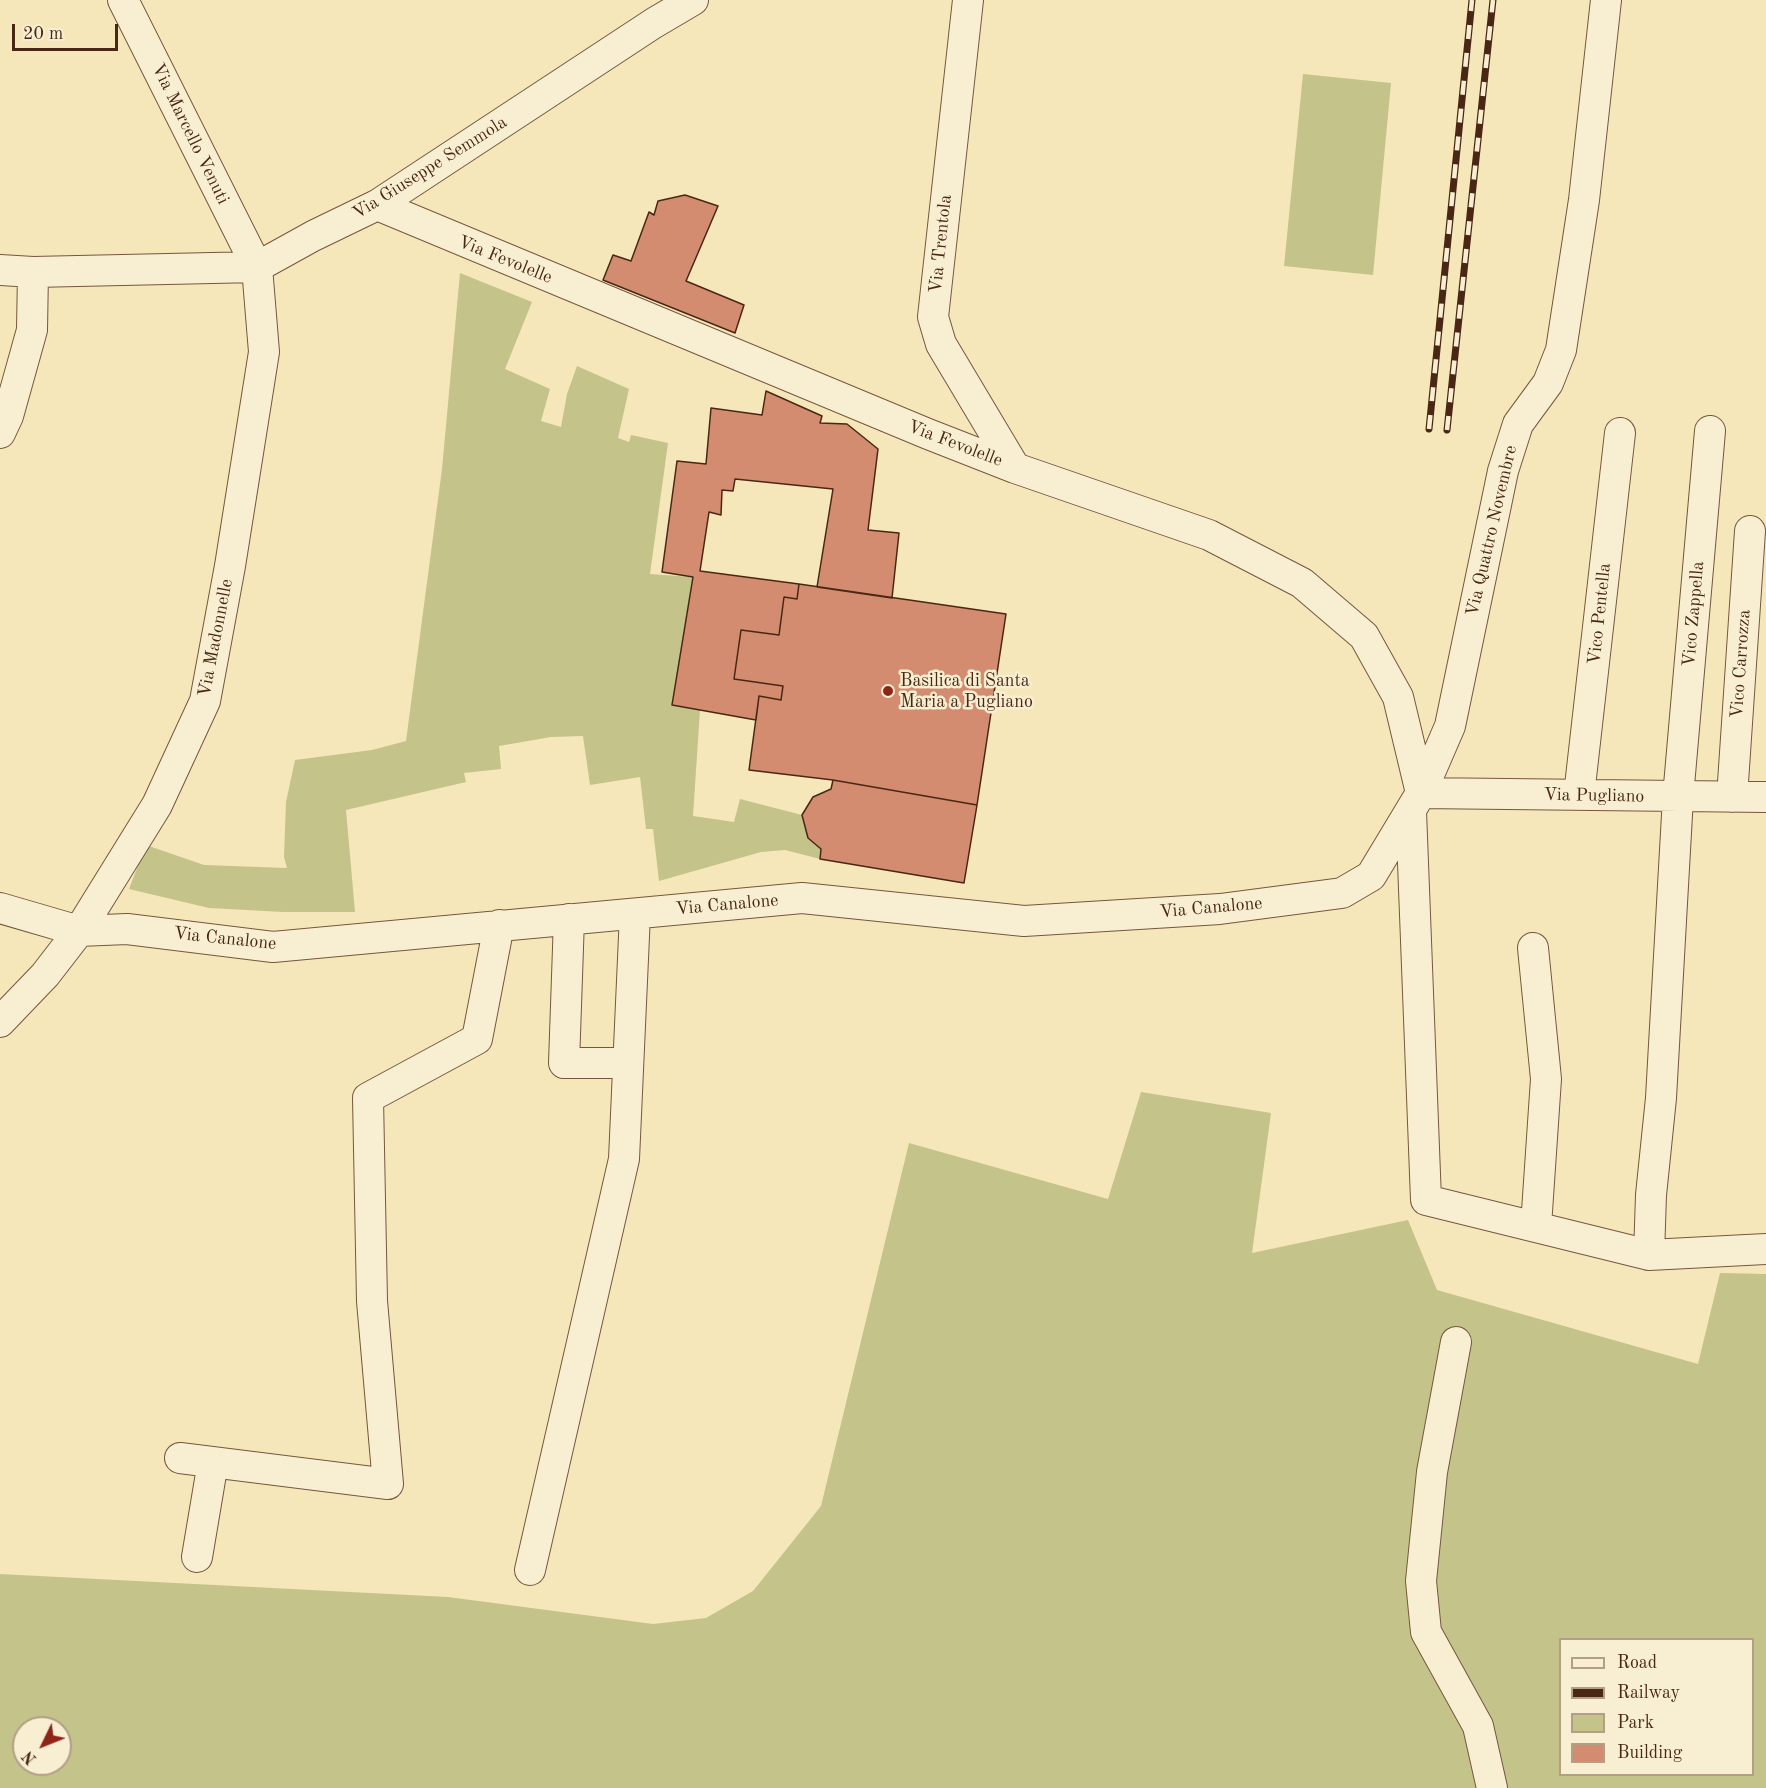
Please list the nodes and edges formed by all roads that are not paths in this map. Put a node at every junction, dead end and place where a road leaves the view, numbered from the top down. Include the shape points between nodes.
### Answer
1 (123, 0) edge
2 (693, 0) edge
3 (968, 0) edge
4 (1606, 0) edge
5 (377, 205) junction
6 (257, 267) junction
7 (0, 270) edge
8 (33, 272) junction
9 (1710, 431) dead end
10 (1620, 433) dead end
11 (0, 434) edge
12 (1015, 468) junction
13 (1750, 531) dead end
14 (1579, 795) junction
15 (1678, 796) junction
16 (1732, 797) junction
17 (1766, 797) edge
18 (1416, 802) junction
19 (1371, 876) joint
20 (0, 908) edge
21 (635, 914) junction
22 (569, 919) junction
23 (499, 925) junction
24 (80, 931) junction
25 (1533, 948) dead end
26 (0, 1022) edge
27 (628, 1063) junction
28 (1536, 1226) junction
29 (1766, 1249) edge
30 (1649, 1255) junction
31 (1455, 1342) dead end
32 (180, 1458) dead end
33 (213, 1462) junction
34 (197, 1557) dead end
35 (530, 1570) dead end
36 (1492, 1788) edge

1 - 6 street, Via Marcello Venuti
2 - 5 street, Via Giuseppe Semmola
3 - 12 street, Via Trentola via 933,317 941,344
4 - 18 street, Via Quattro Novembre via 1584,200 1561,350 1548,383 1518,424 1503,471 1450,726
5 - 6 street, Via Giuseppe Semmola
5 - 12 street, Via Fevolelle
6 - 8 street, Via Giuseppe Semmola
6 - 24 street, Via Madonnelle via 264,352 205,701 157,805
7 - 8 street, Via Giuseppe Semmola
8 - 11 street via 32,330
9 - 15 street, Vico Zappella
10 - 14 street, Vico Pentella
12 - 18 street, Via Fevolelle via 1209,535 1302,582 1364,636 1398,697
13 - 16 street, Vico Carrozza
14 - 15 street, Via Pugliano
14 - 18 street, Via Pugliano
15 - 16 street, Via Pugliano
15 - 30 street, Vico Zappella
16 - 17 street, Via Pugliano
18 - 19 street, Via Quattro Novembre
18 - 28 street via 1426,1200
19 - 21 street, Via Canalone via 1342,893 1231,907 1024,921 802,898
20 - 24 street, Via Canalone
21 - 22 street, Via Canalone
21 - 27 street
22 - 23 street, Via Canalone
22 - 27 street via 564,1063
23 - 24 street, Via Canalone via 273,946 127,928
23 - 33 street via 477,1039 368,1098 372,1301 388,1484
24 - 26 street, Via Madonnelle
25 - 28 street via 1546,1079
27 - 35 street via 624,1158
28 - 30 street
29 - 30 street
31 - 36 street via 1432,1472 1421,1581 1426,1632 1478,1726
32 - 33 street
33 - 34 street

